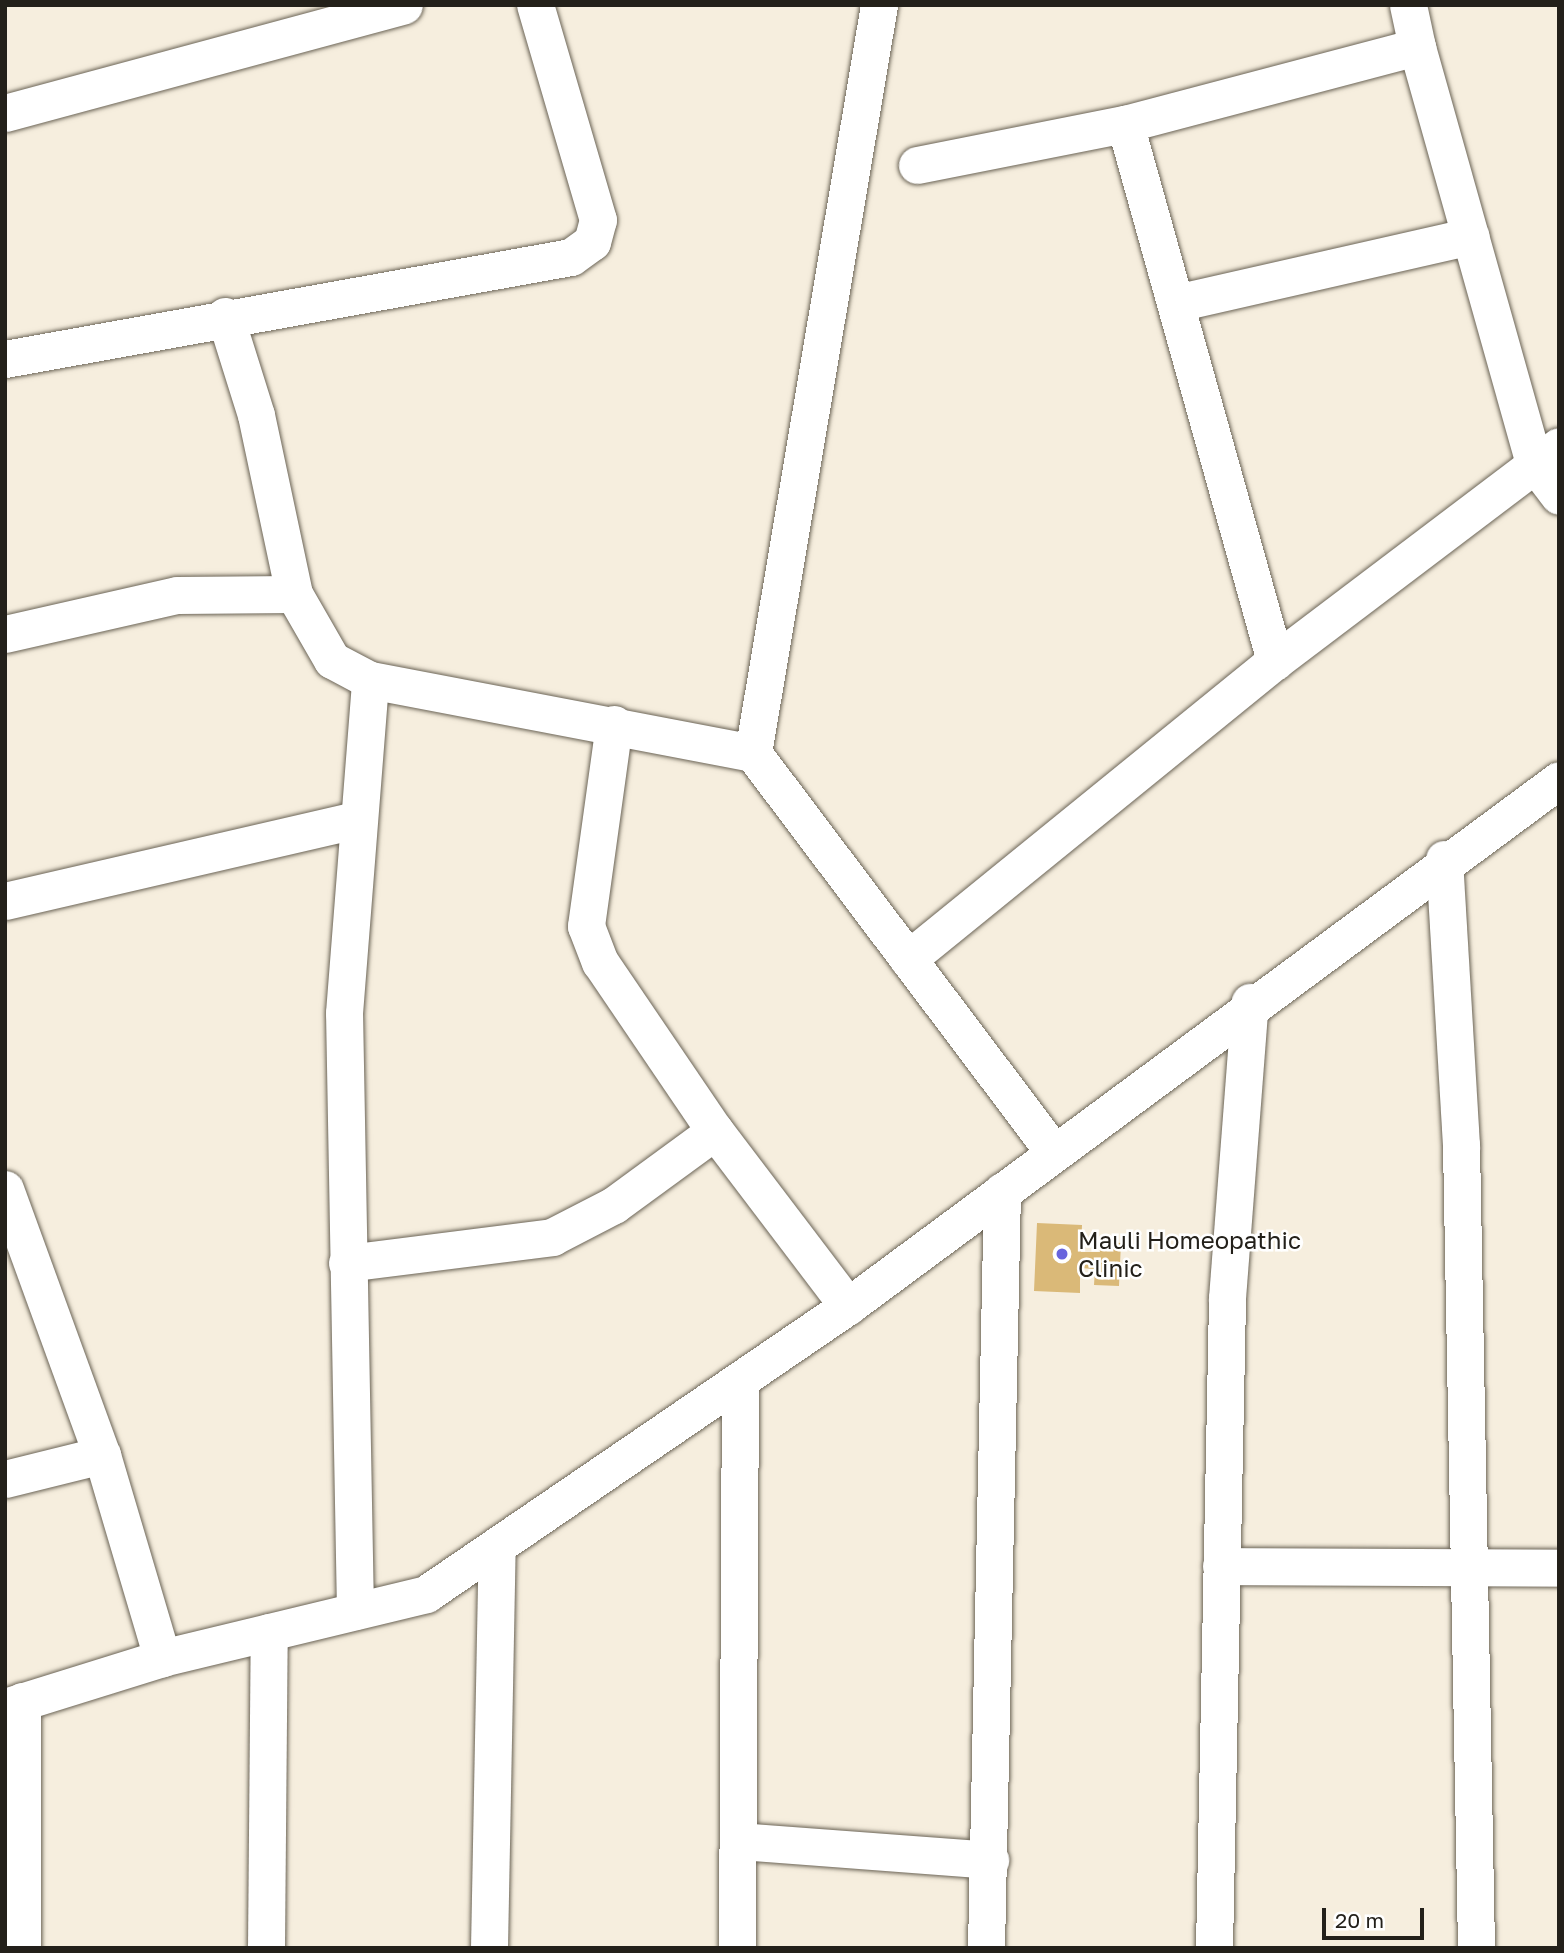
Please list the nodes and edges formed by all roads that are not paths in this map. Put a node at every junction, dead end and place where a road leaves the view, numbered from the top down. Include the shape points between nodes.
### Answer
1 (404, 5) edge
2 (535, 5) edge
3 (879, 5) edge
4 (1408, 5) edge
5 (1417, 47) junction
6 (5, 113) edge
7 (1125, 124) junction
8 (917, 165) dead end
9 (1471, 236) junction
10 (1177, 303) junction
11 (225, 316) junction
12 (5, 359) edge
13 (1547, 454) edge
14 (1559, 496) edge
15 (294, 594) junction
16 (5, 634) edge
17 (1275, 661) junction
18 (370, 680) junction
19 (614, 724) junction
20 (753, 753) junction
21 (1559, 779) edge
22 (355, 820) junction
23 (1444, 859) junction
24 (5, 901) edge
25 (908, 959) junction
26 (1250, 1002) junction
27 (715, 1130) junction
28 (1053, 1151) junction
29 (5, 1189) edge
30 (1002, 1191) junction
31 (347, 1263) junction
32 (848, 1306) junction
33 (740, 1380) junction
34 (102, 1455) junction
35 (5, 1479) edge
36 (497, 1546) junction
37 (1221, 1566) junction
38 (1465, 1567) junction
39 (1559, 1568) edge
40 (355, 1611) junction
41 (269, 1632) junction
42 (162, 1658) junction
43 (14, 1704) edge
44 (739, 1841) junction
45 (990, 1860) junction
46 (22, 1948) edge
47 (266, 1948) edge
48 (489, 1948) edge
49 (737, 1948) edge
50 (986, 1948) edge
51 (1214, 1948) edge
52 (1476, 1948) edge

1 - 6 street
2 - 11 street via 598,220 592,242 571,257
3 - 20 street
4 - 5 street
5 - 7 street
5 - 9 street
7 - 8 street
7 - 10 street
9 - 10 street
9 - 13 street
10 - 17 street
11 - 12 street
11 - 15 street via 256,415
13 - 14 street
13 - 17 street
15 - 16 street via 177,595
15 - 18 street via 332,660
17 - 25 street
18 - 19 street
18 - 22 street
19 - 20 street
19 - 27 street via 586,926 600,962
20 - 25 street
21 - 23 street
22 - 24 street
22 - 31 street via 344,1013
23 - 26 street
23 - 38 street via 1461,1145
25 - 28 street
26 - 28 street
26 - 37 street via 1227,1298
27 - 31 street via 614,1205 552,1237
27 - 32 street
28 - 30 street
29 - 34 street
30 - 32 street
30 - 45 street
31 - 40 street
32 - 33 street
33 - 36 street
33 - 44 street
34 - 35 street
34 - 42 street
36 - 40 street via 426,1594
36 - 48 street
37 - 38 street
37 - 51 street
38 - 39 street
38 - 52 street
40 - 41 street
41 - 42 street
41 - 47 street
42 - 43 street
43 - 46 street
44 - 45 street
44 - 49 street
45 - 50 street

